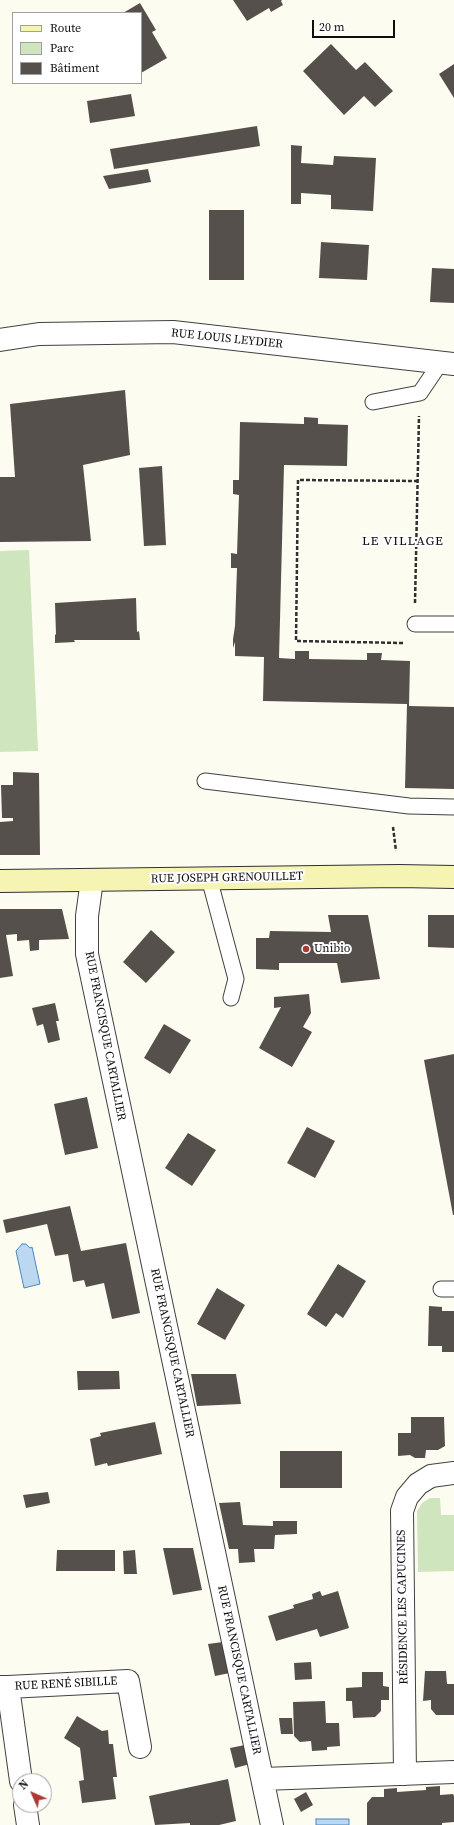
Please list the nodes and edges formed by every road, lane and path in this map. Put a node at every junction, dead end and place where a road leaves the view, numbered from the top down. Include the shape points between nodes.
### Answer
1 (0, 340) edge
2 (447, 363) edge
3 (420, 393) junction
4 (373, 402) dead end
5 (418, 481) junction
6 (415, 624) junction
7 (454, 624) edge
8 (205, 781) dead end
9 (391, 804) junction
10 (454, 807) edge
11 (398, 876) junction
12 (454, 877) edge
13 (209, 878) junction
14 (92, 880) junction
15 (0, 881) edge
16 (231, 998) dead end
17 (454, 1473) edge
18 (4, 1687) edge
19 (140, 1747) dead end
20 (454, 1772) edge
21 (20, 1773) edge
22 (405, 1774) junction
23 (263, 1779) junction
24 (26, 1813) edge
25 (28, 1825) edge
26 (272, 1825) edge

1 - 2 street, RUE LOUIS LEYDIER via 39,334 173,332
2 - 3 lane
3 - 4 lane
3 - 5 path
5 - 6 path
5 - 6 path via 298,480 296,641 413,643
6 - 7 lane
8 - 9 lane
9 - 10 lane
9 - 11 path
11 - 12 main road, RUE JOSEPH GRENOUILLET
11 - 13 main road, RUE JOSEPH GRENOUILLET
13 - 14 main road, RUE JOSEPH GRENOUILLET
13 - 16 lane via 236,979
14 - 15 main road, RUE JOSEPH GRENOUILLET
14 - 23 street, RUE FRANCISQUE CARTALLIER via 87,916 87,954
17 - 22 street, RÉSIDENCE LES CAPUCINES via 431,1476 418,1484 407,1498 402,1512
18 - 19 street, RUE RENÉ SIBILLE via 128,1681
18 - 21 street, RUE RENÉ SIBILLE
20 - 22 street
22 - 23 street
23 - 26 street, RUE FRANCISQUE CARTALLIER
24 - 25 street

